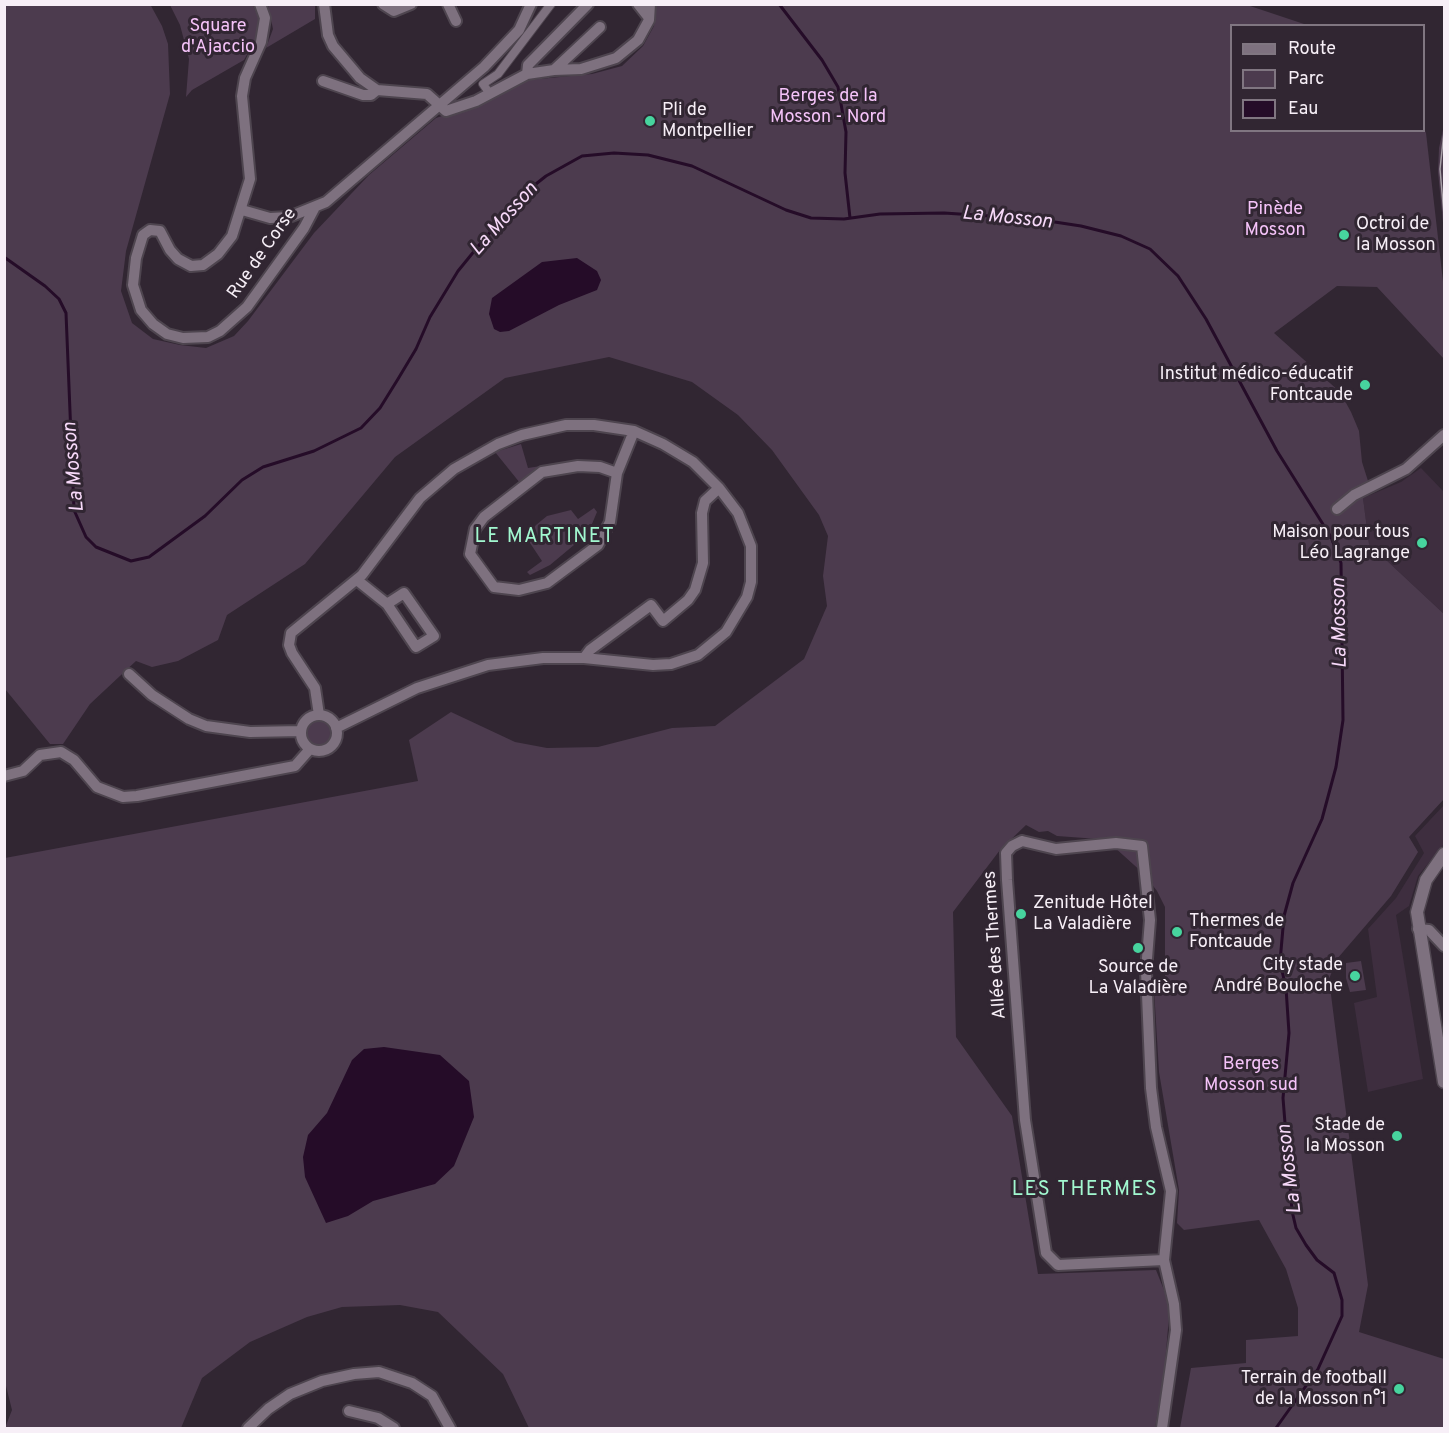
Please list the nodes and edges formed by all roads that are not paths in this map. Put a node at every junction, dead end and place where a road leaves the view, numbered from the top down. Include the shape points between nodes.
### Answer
1 (260, 4) edge
2 (324, 4) edge
3 (383, 4) edge
4 (411, 4) edge
5 (448, 4) edge
6 (531, 4) edge
7 (551, 4) edge
8 (588, 4) edge
9 (638, 4) edge
10 (650, 4) edge
11 (649, 18) junction
12 (456, 21) dead end
13 (600, 27) dead end
14 (554, 70) junction
15 (527, 75) junction
16 (323, 81) dead end
17 (377, 90) junction
18 (490, 94) junction
19 (439, 105) junction
20 (314, 209) junction
21 (242, 210) junction
22 (634, 431) junction
23 (1444, 435) edge
24 (617, 473) junction
25 (719, 488) junction
26 (1337, 509) dead end
27 (357, 580) junction
28 (387, 604) junction
29 (584, 658) junction
30 (129, 674) dead end
31 (319, 715) junction
32 (336, 728) junction
33 (301, 731) junction
34 (310, 749) junction
35 (4, 776) edge
36 (1444, 854) edge
37 (1418, 929) junction
38 (1444, 946) edge
39 (1444, 1082) edge
40 (1164, 1260) junction
41 (348, 1411) dead end
42 (248, 1428) edge
43 (394, 1428) edge
44 (450, 1428) edge
45 (1162, 1428) edge

1 - 21 street via 265,18 261,42 245,78 242,96 250,168
2 - 17 street via 328,35 339,56
3 - 4 street via 394,11
5 - 12 street
6 - 19 street, Rue de Corse via 509,42
7 - 18 street via 498,74 483,84
8 - 15 street via 528,65
9 - 11 street
10 - 11 street
11 - 14 street via 638,40 616,58 581,69
13 - 14 street
14 - 15 street
15 - 18 street
16 - 17 street via 363,95
17 - 19 street via 427,94
18 - 19 street via 446,111
19 - 20 street, Rue de Corse
20 - 21 street via 270,218
20 - 21 street, Rue de Corse via 247,307 220,331 196,339 167,334 153,324 136,298 136,258 143,235 150,230 160,231 178,259 191,266 203,265 232,236
22 - 24 street
22 - 25 street via 688,459
22 - 27 street via 566,425 522,435 481,453 454,469 420,498
23 - 26 street via 1406,470 1354,495
24 - 24 street via 610,522 598,545 556,577 519,590 494,587 470,554 475,529 484,517 542,472 578,466
25 - 29 street via 703,507 703,564 688,600 663,621 651,605
25 - 29 street via 738,513 750,546 751,582 732,625 705,651 671,664
27 - 28 street
27 - 31 street via 291,633 289,639 292,653 315,688
28 - 28 street via 416,647 434,636 404,593
29 - 32 street via 511,662 468,670 417,688
30 - 33 street via 152,695 206,726 250,732
31 - 32 street via 330,718
31 - 33 street via 309,718
32 - 34 street via 332,745 321,751
33 - 34 street via 302,741
34 - 35 street via 295,766 136,796 97,787 74,760 61,752 40,755 23,771
36 - 37 street via 1422,888
37 - 38 street via 1429,930
37 - 39 street
40 - 40 street, Allée des Thermes via 1171,1191 1155,1127 1151,1088 1146,971 1150,920 1142,846 1112,843 1067,849 1022,841 1006,853 1025,1120 1046,1253 1058,1264
40 - 45 street, Allée des Thermes via 1176,1330
41 - 43 street via 378,1418
42 - 44 street via 290,1394 322,1381 379,1372 412,1383 432,1396

